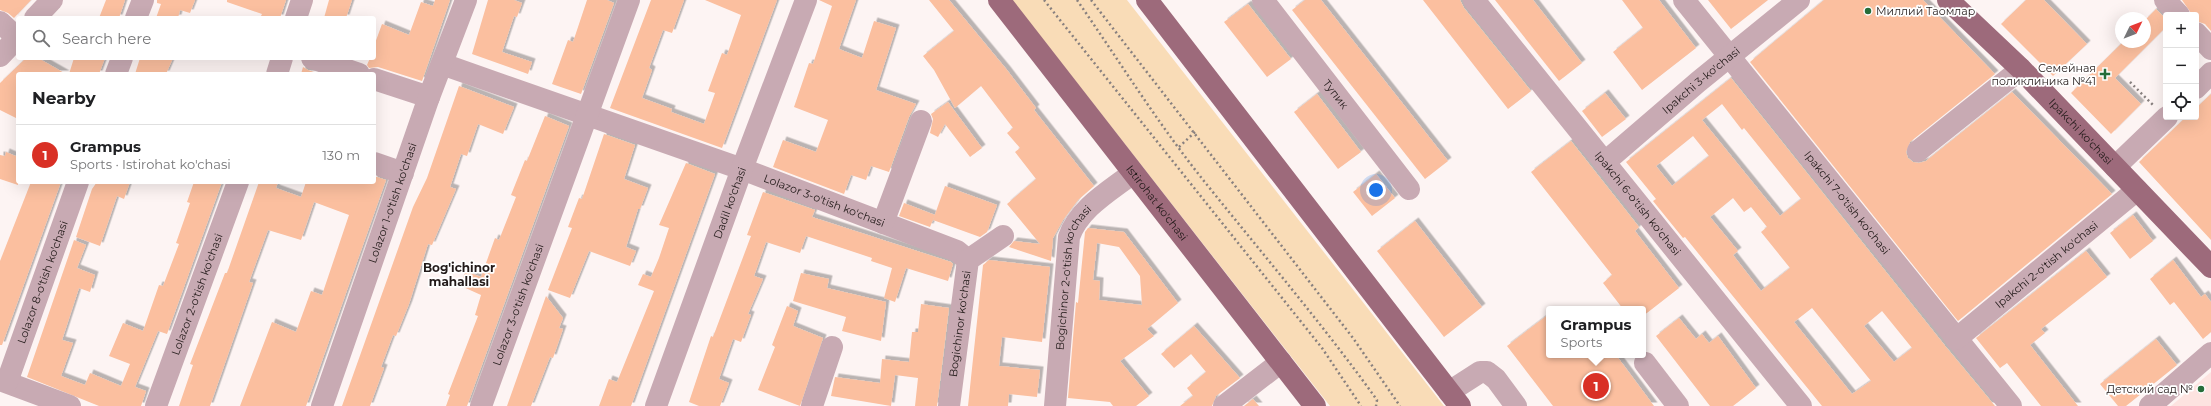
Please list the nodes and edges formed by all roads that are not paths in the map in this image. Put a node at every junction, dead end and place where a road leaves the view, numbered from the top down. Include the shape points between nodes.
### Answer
1 (52, 0) edge
2 (142, 0) edge
3 (302, 0) edge
4 (466, 0) edge
5 (629, 0) edge
6 (806, 0) edge
7 (999, 0) edge
8 (1147, 0) edge
9 (1263, 0) edge
10 (1474, 0) edge
11 (1684, 0) edge
12 (1799, 0) edge
13 (1948, 0) edge
14 (2165, 0) edge
15 (2176, 12) edge
16 (38, 16) edge
17 (137, 16) edge
18 (297, 16) edge
19 (0, 22) edge
20 (16, 36) edge
21 (2199, 36) edge
22 (16, 40) edge
23 (2211, 49) edge
24 (0, 56) edge
25 (1730, 57) junction
26 (121, 60) edge
27 (281, 60) edge
28 (318, 60) edge
29 (442, 64) junction
30 (2021, 69) junction
31 (117, 72) edge
32 (278, 72) edge
33 (353, 72) edge
34 (2211, 73) edge
35 (376, 80) edge
36 (2199, 85) edge
37 (429, 98) junction
38 (587, 114) junction
39 (2164, 120) edge
40 (922, 121) dead end
41 (1918, 151) dead end
42 (1605, 162) junction
43 (376, 164) edge
44 (2115, 167) junction
45 (742, 169) junction
46 (404, 173) junction
47 (1133, 173) junction
48 (77, 184) edge
49 (237, 184) edge
50 (1409, 189) dead end
51 (2137, 190) junction
52 (883, 223) junction
53 (1003, 236) dead end
54 (968, 260) junction
55 (2211, 267) edge
56 (1956, 339) junction
57 (832, 347) dead end
58 (2211, 353) edge
59 (1281, 362) junction
60 (1645, 363) dead end
61 (4, 381) edge
62 (1454, 399) edge
63 (70, 406) edge
64 (156, 406) edge
65 (322, 406) edge
66 (482, 406) edge
67 (656, 406) edge
68 (812, 406) edge
69 (949, 406) edge
70 (1055, 406) edge
71 (1224, 406) edge
72 (1315, 406) edge
73 (1516, 406) edge
74 (1678, 406) edge
75 (1802, 406) edge
76 (2011, 406) edge
77 (2150, 406) edge

1 - 16 street
2 - 17 street
3 - 18 street
4 - 29 street, Lolazor 1-o'tish ko'chasi
5 - 38 street, Lolazor 3-o'tish ko'chasi
6 - 45 street, Dadil ko'chasi
7 - 47 main road, Istirohat ko'chasi
8 - 62 main road
9 - 50 street, Тупик
10 - 42 street, Ipakchi 6-o'tish ko'chasi
11 - 25 street, Ipakchi 7-o'tish ko'chasi
12 - 25 street, Ipakchi 3-ko'chasi
13 - 30 main road, Ipakchi ko'chasi
14 - 15 street
19 - 20 street
21 - 23 street
22 - 24 street
25 - 42 street, Ipakchi 3-ko'chasi
25 - 56 street, Ipakchi 7-o'tish ko'chasi
26 - 31 street
27 - 32 street
28 - 33 street
29 - 37 street, Lolazor 1-o'tish ko'chasi
29 - 38 street, Lolazor 3-o'tish ko'chasi
30 - 41 street
30 - 44 main road, Ipakchi ko'chasi
34 - 36 street
35 - 37 street
37 - 46 street, Lolazor 1-o'tish ko'chasi
38 - 45 street, Lolazor 3-o'tish ko'chasi
38 - 66 street, Lolazor 3-o'tish ko'chasi
39 - 44 street
40 - 52 street
42 - 75 street, Ipakchi 6-o'tish ko'chasi
43 - 46 street
44 - 51 main road, Ipakchi ko'chasi
45 - 52 street, Lolazor 3-o'tish ko'chasi
45 - 67 street, Dadil ko'chasi
46 - 65 street, Lolazor 1-o'tish ko'chasi
47 - 59 main road, Istirohat ko'chasi
47 - 70 street, Bogichinor 2-o'tish ko'chasi via 1087,208 1073,224 1069,237
48 - 61 street, Lolazor 8-o'tish ko'chasi
49 - 64 street, Lolazor 2-o'tish ko'chasi
51 - 55 main road, Ipakchi ko'chasi
51 - 56 street, Ipakchi 2-o'tish ko'chasi
52 - 54 street, Lolazor 3-o'tish ko'chasi via 957,251
53 - 54 street, Bogichinor ko'chasi
54 - 69 street, Bogichinor ko'chasi
56 - 76 street, Ipakchi 7-o'tish ko'chasi
57 - 68 street
58 - 77 street
59 - 71 street
59 - 72 main road, Istirohat ko'chasi
60 - 74 street
61 - 63 street
62 - 73 street via 1480,372 1487,372 1496,379

